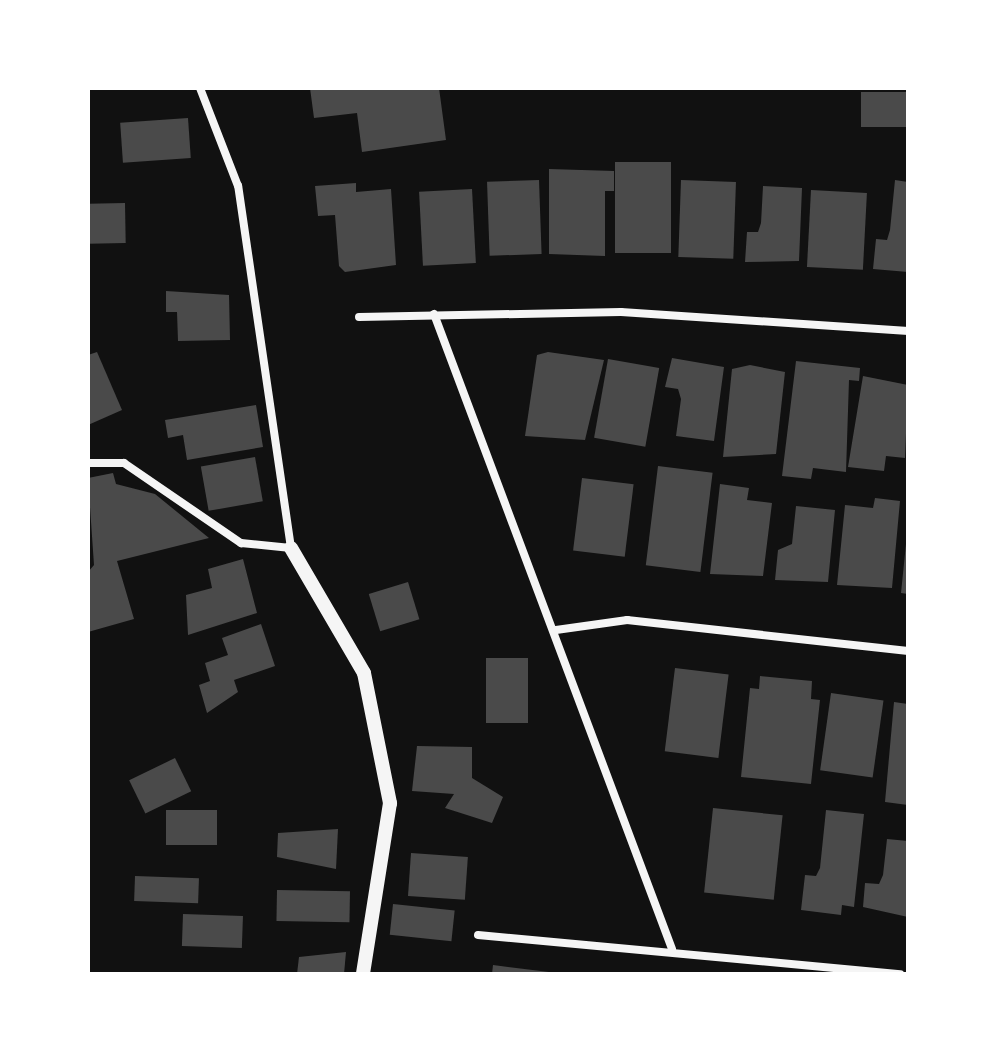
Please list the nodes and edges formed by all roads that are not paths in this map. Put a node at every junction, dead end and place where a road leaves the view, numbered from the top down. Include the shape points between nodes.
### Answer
1 (200, 88) edge
2 (434, 314) junction
3 (359, 317) dead end
4 (908, 331) edge
5 (88, 463) edge
6 (291, 548) junction
7 (556, 630) junction
8 (908, 651) edge
9 (478, 935) dead end
10 (672, 949) junction
11 (363, 974) edge
12 (900, 974) edge

1 - 6 street via 238,186
2 - 3 street
2 - 4 street via 621,312
2 - 7 street
5 - 6 street via 124,463 241,543
6 - 11 street via 364,673 390,803
7 - 8 street via 627,620
7 - 10 street
9 - 10 street
10 - 12 street

